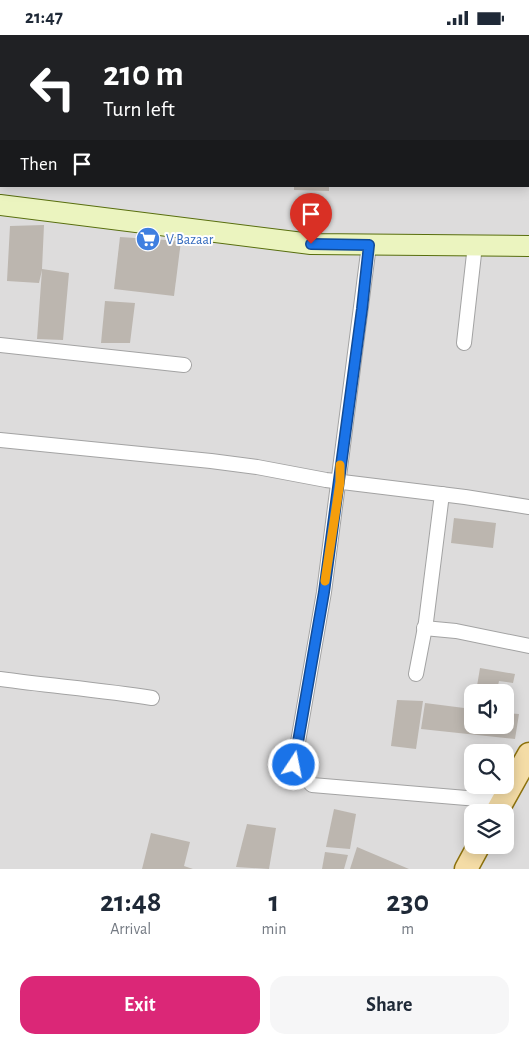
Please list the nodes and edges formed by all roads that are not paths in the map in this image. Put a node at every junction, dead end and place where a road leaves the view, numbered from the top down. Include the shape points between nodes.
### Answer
1 (0, 205) edge
2 (369, 245) junction
3 (475, 245) junction
4 (529, 245) edge
5 (464, 343) dead end
6 (0, 345) edge
7 (184, 365) dead end
8 (0, 440) edge
9 (340, 482) junction
10 (442, 494) junction
11 (529, 507) edge
12 (424, 628) junction
13 (529, 646) edge
14 (416, 674) dead end
15 (0, 679) edge
16 (152, 698) dead end
17 (529, 754) edge
18 (474, 804) edge
19 (501, 804) edge
20 (474, 854) edge
21 (466, 869) edge

1 - 2 main road via 311,244
2 - 3 main road
2 - 9 street
3 - 4 main road
3 - 5 street
6 - 7 street
8 - 9 street via 211,461
9 - 10 street
9 - 18 street via 294,765 312,785
10 - 11 street
10 - 12 street
12 - 13 street
12 - 14 street
15 - 16 street
17 - 19 main road
20 - 21 main road

